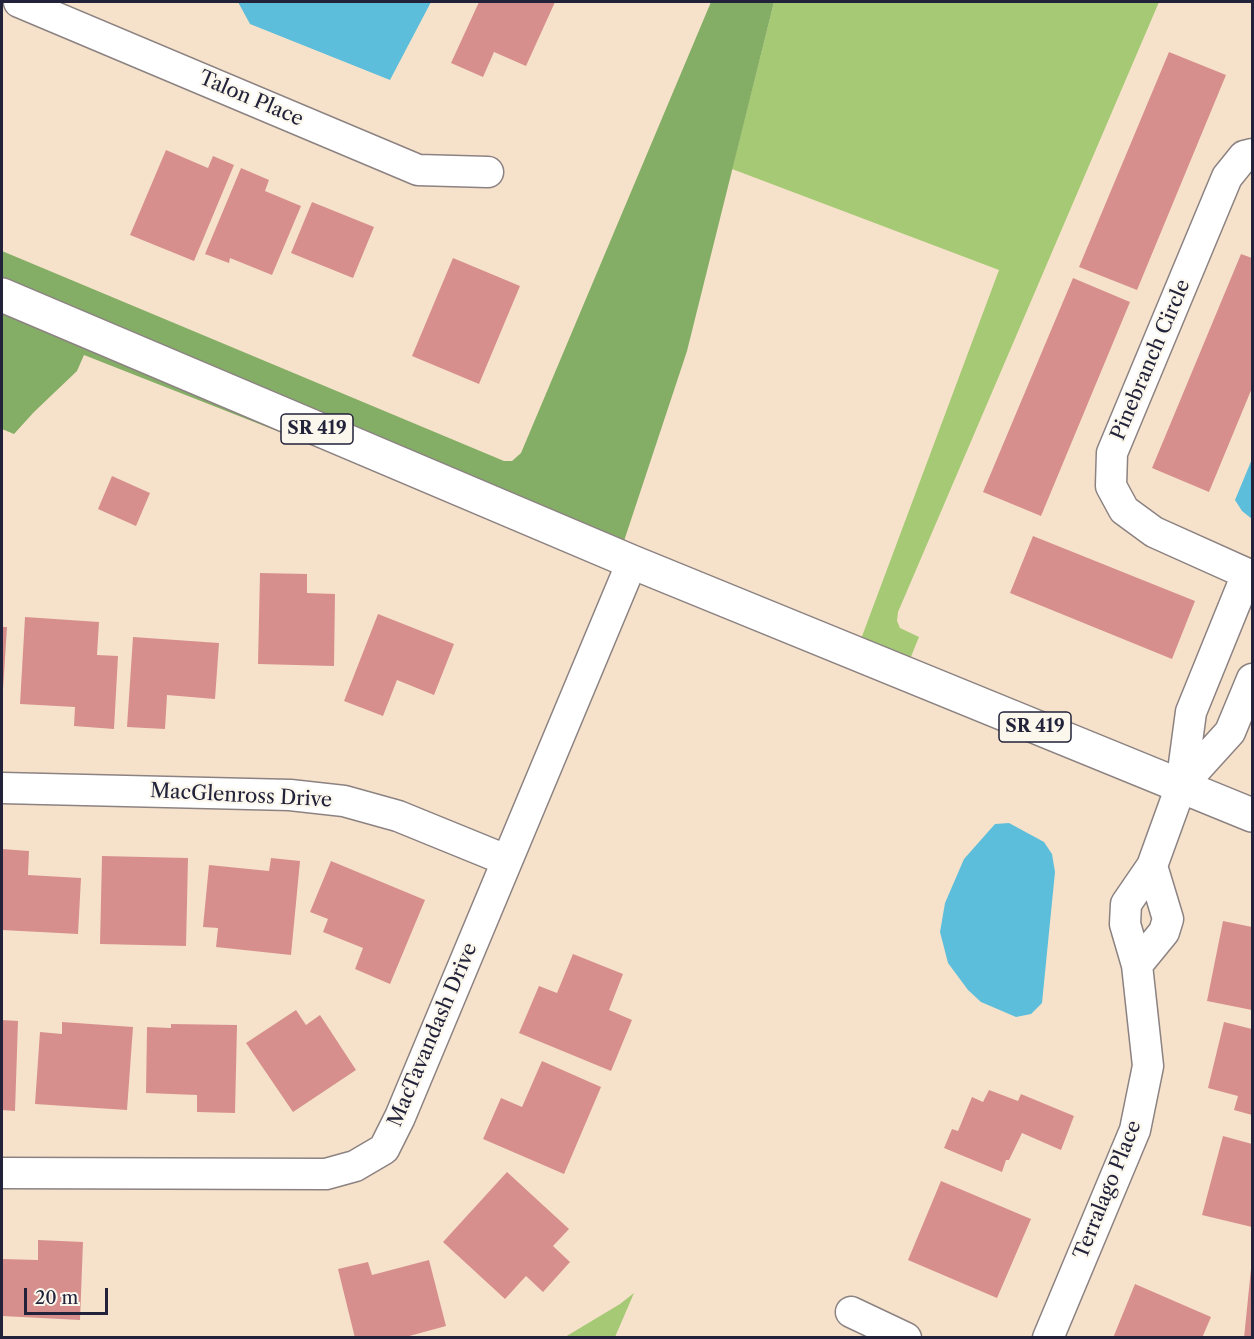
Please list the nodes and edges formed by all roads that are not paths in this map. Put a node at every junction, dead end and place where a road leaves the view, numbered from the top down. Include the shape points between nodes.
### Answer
1 (19, 2) edge
2 (1252, 154) edge
3 (488, 172) dead end
4 (2, 295) edge
5 (632, 562) junction
6 (1250, 575) edge
7 (1213, 656) junction
8 (1252, 673) edge
9 (1252, 679) edge
10 (1181, 786) junction
11 (2, 788) edge
12 (1252, 815) edge
13 (506, 860) junction
14 (1152, 866) junction
15 (1137, 965) junction
16 (2, 1173) edge
17 (851, 1312) dead end
18 (906, 1338) edge
19 (1048, 1338) edge

1 - 3 street, Talon Place via 418,170
2 - 6 street, Pinebranch Circle via 1244,156 1227,177 1112,453 1111,486 1124,510 1154,532
4 - 5 main road, SR 419
5 - 10 main road, SR 419
5 - 13 street, MacTavandash Drive
6 - 7 street
7 - 8 street
7 - 10 street via 1191,712
9 - 10 street via 1230,732
10 - 12 main road, SR 419
10 - 14 street, Terralago Place
11 - 13 street, MacGlenross Drive via 290,795 345,801 398,816
13 - 16 street, MacTavandash Drive via 384,1149 355,1166 326,1174
14 - 15 street, Terralago Place via 1126,904 1125,924
14 - 15 street via 1168,919 1164,932
15 - 19 street, Terralago Place via 1148,1066 1135,1130
17 - 18 street

